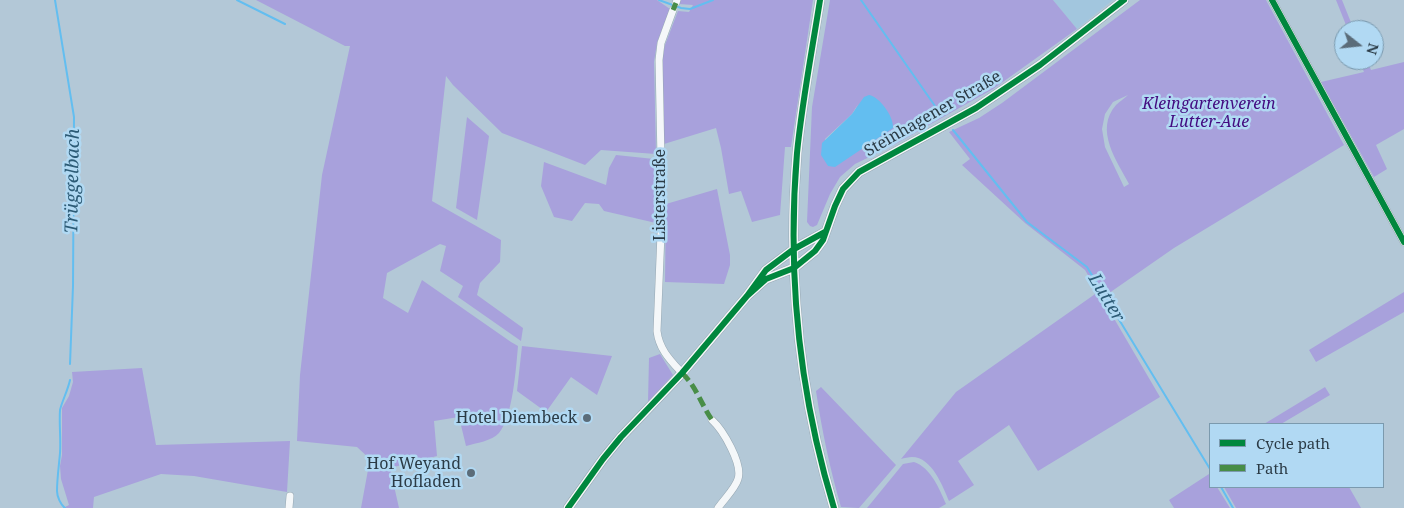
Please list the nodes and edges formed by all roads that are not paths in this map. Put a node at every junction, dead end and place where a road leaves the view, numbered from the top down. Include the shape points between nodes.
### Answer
1 (820, 0) edge
2 (1123, 0) edge
3 (1272, 0) edge
4 (675, 4) edge
5 (825, 232) junction
6 (1404, 242) edge
7 (794, 249) junction
8 (794, 268) junction
9 (747, 296) junction
10 (682, 373) junction
11 (712, 420) dead end
12 (290, 496) dead end
13 (289, 508) edge
14 (568, 508) edge
15 (718, 508) edge
16 (834, 508) edge

1 - 7 main road via 797,154
2 - 5 main road, Steinhagener Straße via 1040,65 976,108 859,172 843,189
3 - 6 street
4 - 10 street, Listerstraße via 661,43 659,60 662,209 657,331 662,350
5 - 7 main road, Steinhagener Straße
5 - 8 main road, Steinhagener Straße via 815,251
7 - 8 main road
7 - 9 main road, Steinhagener Straße via 766,270
8 - 9 main road, Steinhagener Straße via 766,279
8 - 16 main road via 803,368 818,449
9 - 10 main road, Steinhagener Straße
10 - 14 main road, Steinhagener Straße via 603,459
11 - 15 street via 722,431 740,469 737,483
12 - 13 street

